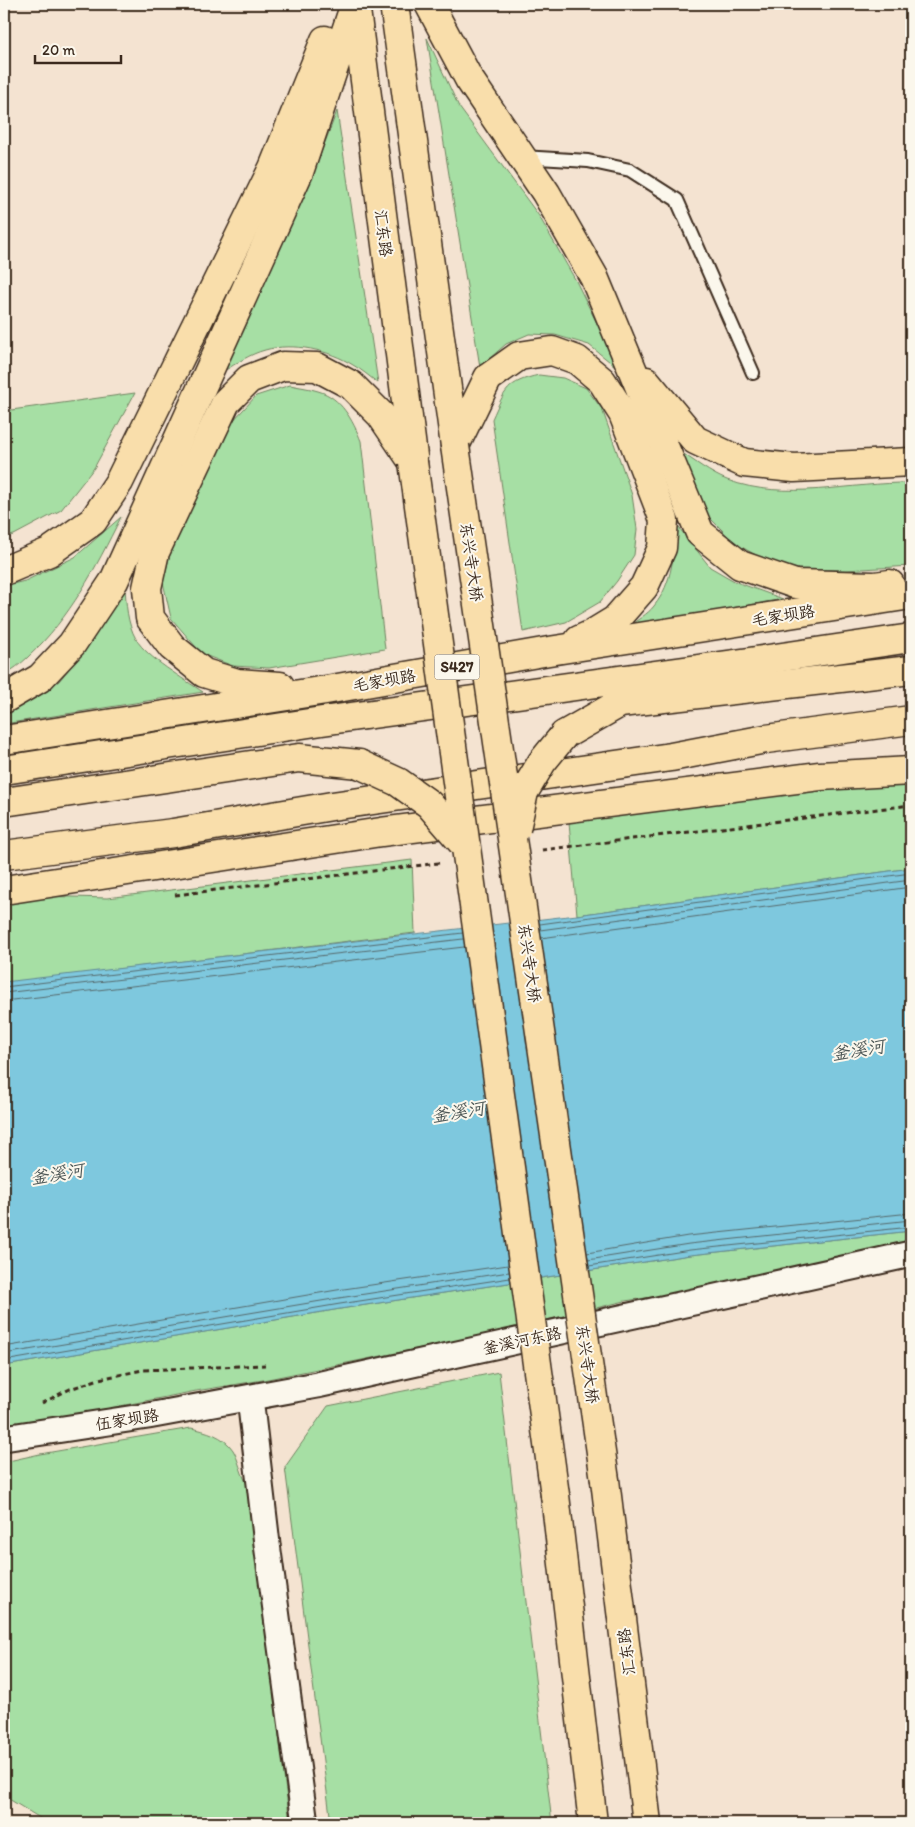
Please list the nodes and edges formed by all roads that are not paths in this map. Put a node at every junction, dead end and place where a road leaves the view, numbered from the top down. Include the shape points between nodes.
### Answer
1 (339, 4) edge
2 (355, 4) edge
3 (394, 4) edge
4 (433, 8) edge
5 (522, 157) junction
6 (629, 360) junction
7 (753, 373) dead end
8 (455, 446) junction
9 (413, 462) junction
10 (911, 462) edge
11 (4, 571) edge
12 (911, 582) edge
13 (911, 595) edge
14 (911, 638) edge
15 (549, 651) junction
16 (911, 670) edge
17 (326, 690) junction
18 (4, 699) edge
19 (911, 720) edge
20 (4, 740) edge
21 (4, 770) edge
22 (911, 771) edge
23 (4, 802) edge
24 (512, 845) junction
25 (467, 848) junction
26 (4, 854) edge
27 (4, 890) edge
28 (911, 1254) edge
29 (250, 1398) junction
30 (4, 1438) edge
31 (605, 1480) joint
32 (305, 1823) edge
33 (593, 1823) edge
34 (647, 1823) edge

1 - 11 main road via 273,168 119,482 93,521 49,552
2 - 9 main road, 汇东路
2 - 18 main road via 299,172 114,581 72,644 40,678
3 - 8 main road
4 - 5 main road via 469,79
5 - 6 main road via 546,192 594,277
5 - 7 lane via 588,161 630,170 678,200
6 - 10 main road via 695,440 744,463 794,468
6 - 12 main road via 700,534 740,566 795,584 875,586
8 - 15 main road via 488,378 519,356 552,351 577,360 602,381 623,414 664,520 662,548 644,587 615,620 592,634
8 - 24 main road, 东兴寺大桥, bridge
9 - 17 main road via 381,415 350,385 316,368 283,366 249,379 226,402 155,552 147,588 150,618 184,657 204,673 237,683
9 - 25 main road, bridge
13 - 15 main road, 毛家坝路 / S427
14 - 21 main road, S427 via 322,721
15 - 17 main road, 毛家坝路 / S427
16 - 24 main road, bridge via 620,703 564,735 542,762 524,792
17 - 20 main road, 毛家坝路 / S427
19 - 26 main road via 766,739 670,757 172,833
22 - 27 main road via 820,776 381,832
23 - 25 main road, bridge via 299,758 359,764 398,782 429,804
24 - 31 main road, 东兴寺大桥, bridge
25 - 33 main road, bridge via 555,1495
28 - 29 street, 釜溪河东路
29 - 30 street, 伍家坝路
29 - 32 street
31 - 34 main road, 汇东路

